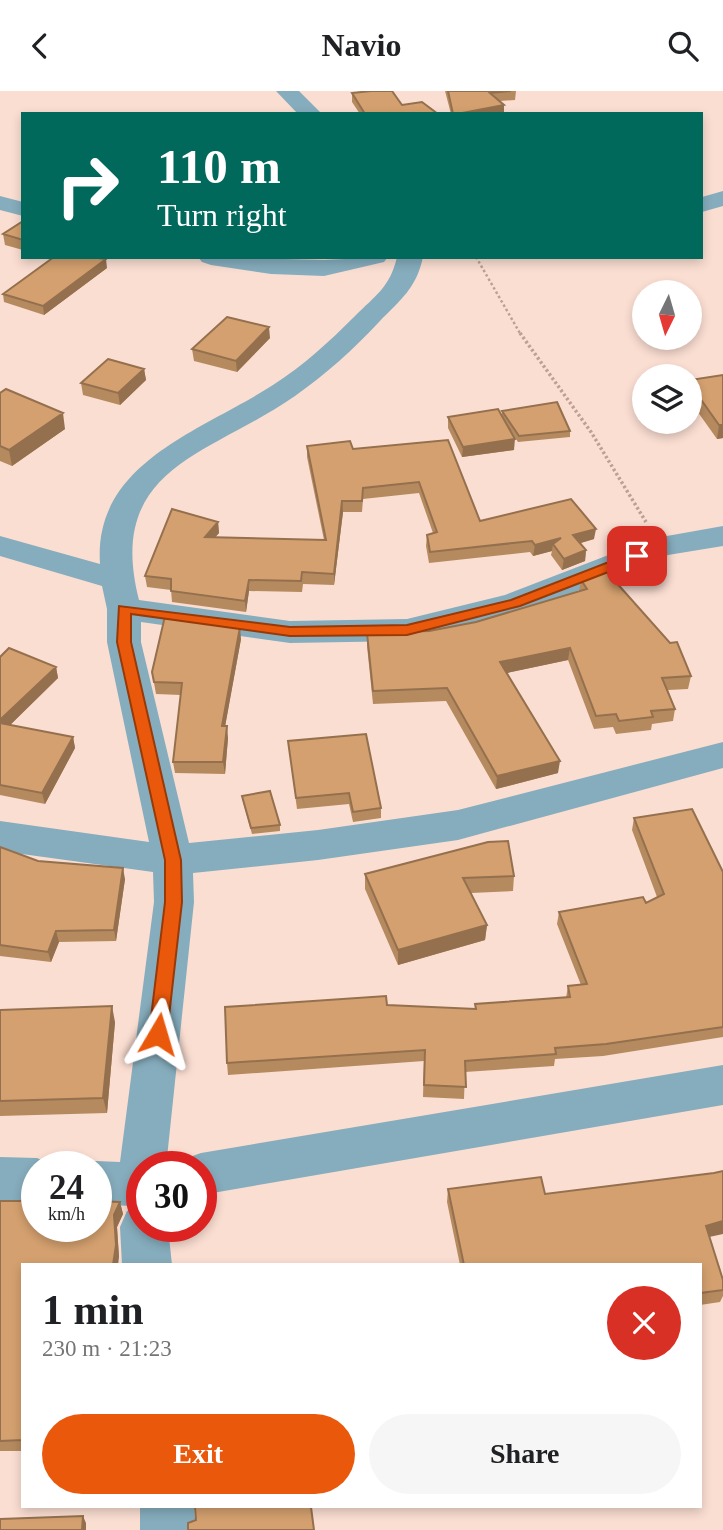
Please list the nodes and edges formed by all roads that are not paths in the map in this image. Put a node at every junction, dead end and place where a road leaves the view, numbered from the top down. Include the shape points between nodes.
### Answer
1 (287, 91) edge
2 (309, 112) edge
3 (723, 198) edge
4 (0, 203) edge
5 (703, 205) edge
6 (21, 208) edge
7 (224, 259) edge
8 (366, 259) edge
9 (410, 259) edge
10 (723, 536) edge
11 (0, 546) edge
12 (121, 594) junction
13 (723, 755) edge
14 (0, 836) edge
15 (173, 860) junction
16 (723, 1085) edge
17 (141, 1151) edge
18 (217, 1171) edge
19 (0, 1179) edge
20 (21, 1180) edge
21 (144, 1242) edge
22 (147, 1263) edge
23 (167, 1508) edge
24 (169, 1530) edge

1 - 2 street
3 - 5 street
4 - 6 street
7 - 8 street via 324,268
9 - 12 street via 405,280 339,348 285,390 155,467 130,497 114,539
10 - 12 street via 662,546 515,603 407,630 290,632
11 - 12 street
12 - 15 street via 124,642
13 - 15 street via 458,825
14 - 15 street
15 - 17 street via 174,902
16 - 18 street
19 - 20 street
21 - 22 street
23 - 24 street

